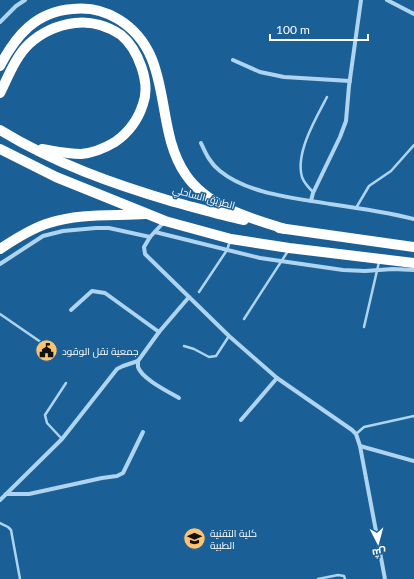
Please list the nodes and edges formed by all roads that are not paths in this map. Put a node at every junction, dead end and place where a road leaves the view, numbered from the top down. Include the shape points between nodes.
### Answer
1 (25, 0) edge
2 (361, 0) edge
3 (387, 0) edge
4 (414, 14) edge
5 (0, 22) edge
6 (233, 60) dead end
7 (0, 65) edge
8 (350, 81) junction
9 (0, 93) edge
10 (327, 97) dead end
11 (0, 130) edge
12 (201, 143) dead end
13 (414, 145) edge
14 (26, 146) junction
15 (0, 149) edge
16 (313, 192) junction
17 (311, 201) junction
18 (356, 208) junction
19 (147, 214) junction
20 (414, 219) edge
21 (166, 221) junction
22 (285, 229) junction
23 (155, 232) junction
24 (150, 237) junction
25 (231, 238) junction
26 (414, 247) edge
27 (289, 248) junction
28 (0, 249) edge
29 (227, 250) junction
30 (282, 261) junction
31 (414, 263) edge
32 (0, 264) edge
33 (379, 264) junction
34 (414, 270) edge
35 (199, 292) dead end
36 (189, 297) junction
37 (71, 310) dead end
38 (0, 314) edge
39 (244, 319) dead end
40 (364, 327) dead end
41 (159, 332) junction
42 (229, 336) junction
43 (45, 345) dead end
44 (184, 346) dead end
45 (138, 361) junction
46 (277, 378) junction
47 (66, 383) dead end
48 (179, 398) dead end
49 (414, 416) edge
50 (241, 420) dead end
51 (143, 432) dead end
52 (356, 434) junction
53 (62, 439) junction
54 (360, 446) junction
55 (414, 461) edge
56 (6, 494) junction
57 (0, 500) edge
58 (0, 523) edge
59 (20, 579) edge
60 (318, 579) edge
61 (345, 579) edge
62 (385, 579) edge

1 - 5 street
2 - 8 street
3 - 4 street
6 - 8 street via 260,72 284,77
7 - 22 highway via 18,36 48,14 80,8 112,15 130,26 154,60 175,156 186,176 207,197 238,213
8 - 16 street via 344,127
9 - 14 highway via 20,55 29,44 46,31 65,24 84,22 105,26 121,36 134,51 143,72 144,103 137,119 124,135 105,148 82,154
10 - 16 lane via 307,137 302,161 302,176
11 - 14 highway, الطريق الساحلي
12 - 17 street via 209,160 230,178 273,194
13 - 18 lane via 391,171 369,186
14 - 22 highway, الطريق الساحلي via 112,183 232,218
15 - 19 highway via 56,177
16 - 17 street
17 - 18 street
18 - 20 street
19 - 21 highway
19 - 28 highway via 80,217 49,223 20,236
21 - 23 street
21 - 25 highway
22 - 26 highway, الطريق الساحلي
23 - 24 street
23 - 29 street
24 - 32 street via 109,228 63,231 42,236
24 - 36 street via 144,247 145,254
25 - 27 highway
25 - 29 lane
27 - 30 lane
27 - 33 highway
29 - 30 street
29 - 35 lane
30 - 33 street via 365,271
30 - 39 lane
31 - 33 highway
33 - 34 street
33 - 40 lane
36 - 41 street
36 - 42 street
37 - 41 street via 92,291 105,292
38 - 43 lane
41 - 45 street
42 - 44 lane via 216,356 209,357
42 - 46 street
45 - 48 street via 142,373
45 - 53 street via 117,369
46 - 50 street
46 - 52 street via 346,424
47 - 53 lane via 45,415 47,423
49 - 52 lane via 364,427
51 - 56 street via 123,473 117,476 29,494
52 - 54 street
53 - 56 street
54 - 55 street
54 - 62 street
56 - 57 street
58 - 59 lane via 11,530
60 - 61 lane via 338,575 344,576

